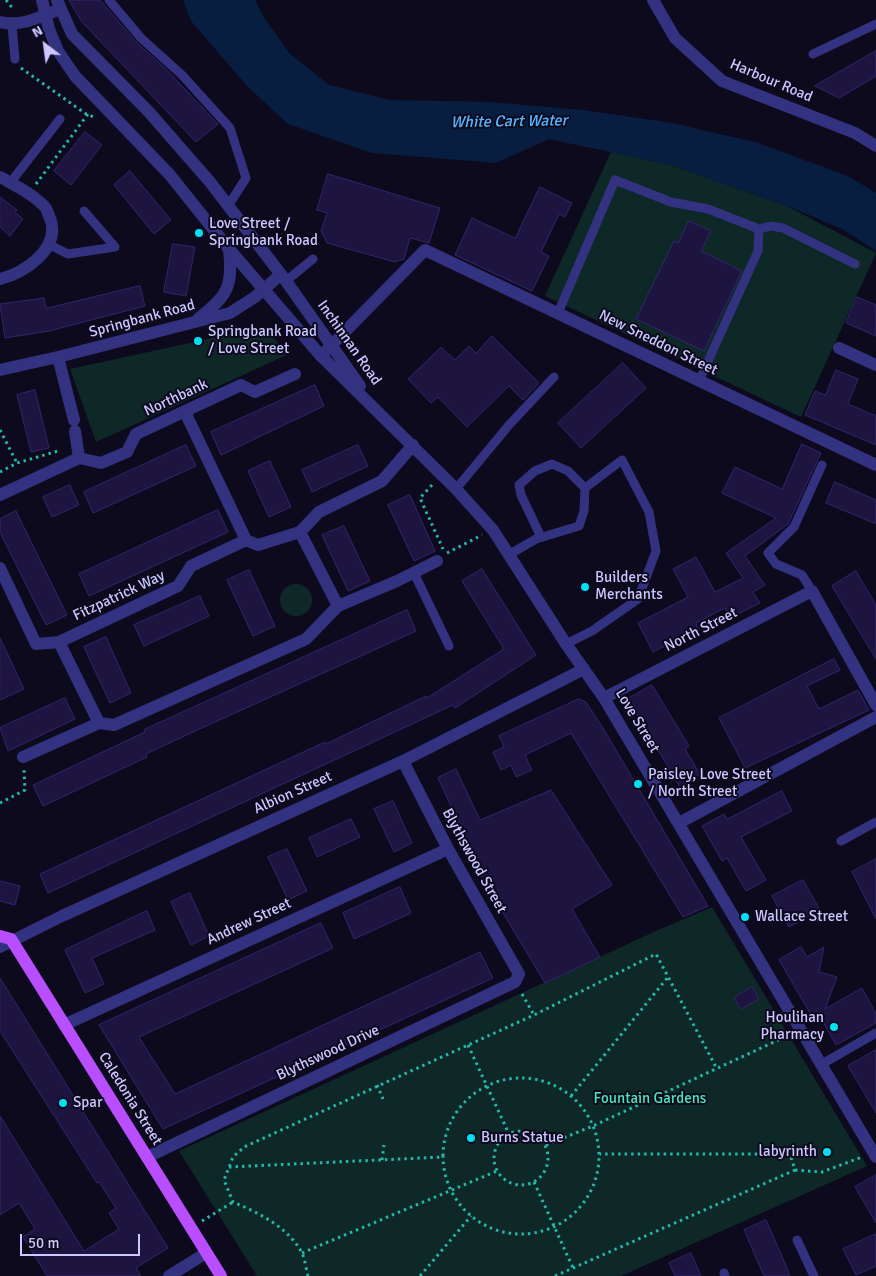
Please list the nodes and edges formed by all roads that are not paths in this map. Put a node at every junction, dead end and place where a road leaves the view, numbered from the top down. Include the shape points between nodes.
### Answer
1 (42, 0) edge
2 (109, 0) edge
3 (653, 0) edge
4 (59, 4) edge
5 (45, 15) junction
6 (6, 23) edge
7 (876, 24) edge
8 (813, 54) dead end
9 (15, 59) road end
10 (60, 119) dead end
11 (876, 146) edge
12 (5, 180) edge
13 (228, 206) junction
14 (84, 212) dead end
15 (759, 229) junction
16 (50, 245) junction
17 (229, 249) junction
18 (313, 259) dead end
19 (855, 264) dead end
20 (283, 278) junction
21 (0, 280) edge
22 (263, 289) junction
23 (558, 313) junction
24 (194, 322) junction
25 (332, 346) junction
26 (839, 348) dead end
27 (321, 356) junction
28 (58, 357) junction
29 (876, 365) edge
30 (0, 370) edge
31 (295, 374) dead end
32 (554, 377) dead end
33 (699, 381) junction
34 (376, 408) junction
35 (185, 412) junction
36 (413, 445) junction
37 (78, 451) junction
38 (822, 465) dead end
39 (876, 465) edge
40 (585, 488) junction
41 (456, 489) junction
42 (0, 494) edge
43 (300, 532) junction
44 (541, 538) junction
45 (246, 540) junction
46 (510, 554) junction
47 (441, 557) road end
48 (0, 568) edge
49 (414, 573) junction
50 (812, 592) junction
51 (338, 606) junction
52 (59, 642) junction
53 (566, 644) junction
54 (449, 646) dead end
55 (584, 669) junction
56 (604, 698) junction
57 (876, 705) edge
58 (876, 717) edge
59 (99, 723) junction
60 (23, 757) road end
61 (404, 761) junction
62 (876, 822) edge
63 (679, 823) junction
64 (842, 841) dead end
65 (448, 849) junction
66 (6, 938) edge
67 (0, 947) edge
68 (517, 978) joint
69 (64, 1025) junction
70 (876, 1033) edge
71 (822, 1064) junction
72 (875, 1155) edge
73 (147, 1157) junction
74 (797, 1240) dead end
75 (206, 1253) junction
76 (169, 1276) edge
77 (221, 1276) edge
78 (814, 1276) edge

1 - 5 street, Inchinnan Road
2 - 13 lane via 141,38 182,75 230,128 246,178
3 - 11 street, Harbour Road via 675,38 722,81 855,133
4 - 5 street
4 - 13 street, Inchinnan Road via 72,34 149,112
5 - 6 street
5 - 17 street, Inchinnan Road via 58,51 75,76 170,175
6 - 9 lane
7 - 8 lane
10 - 12 lane
12 - 16 street via 29,193 47,209 53,228
13 - 20 street, Inchinnan Road
14 - 16 lane via 115,247 68,254
15 - 19 lane via 783,228
15 - 23 lane via 708,209 671,202 615,180
15 - 33 lane via 758,251
16 - 21 street via 38,258
17 - 22 street, Inchinnan Road
17 - 24 street via 230,280 225,294
18 - 20 lane
20 - 22 street, Springbank Road
20 - 25 street, Inchinnan Road
22 - 24 street, Springbank Road via 230,313
22 - 27 street, Inchinnan Road
23 - 25 street, New Sneddon Street via 425,250
23 - 33 street, New Sneddon Street
24 - 28 street, Springbank Road
25 - 27 street
25 - 34 street, Inchinnan Road
26 - 29 street
27 - 34 street, Inchinnan Road
28 - 30 street, Springbank Road
28 - 37 street
31 - 35 street, Northbank via 255,392 241,386
32 - 41 lane
33 - 39 street, New Sneddon Street
34 - 36 street, Love Street
35 - 37 street, Northbank via 136,434 128,452 101,463
35 - 45 street
36 - 41 street, Love Street
36 - 43 street, Fitzpatrick Way via 382,481 319,512
37 - 42 street
38 - 50 lane via 794,527 768,554 776,564 802,575
40 - 44 lane via 584,511 579,526
40 - 44 lane via 568,471 552,464 535,471 519,484 521,496
40 - 53 lane via 622,460 649,512 656,551 638,599 592,631
41 - 46 street, Love Street
43 - 45 street, Fitzpatrick Way via 258,545
43 - 51 street
44 - 46 lane
45 - 52 street, Fitzpatrick Way via 190,566 178,586
46 - 53 street, Love Street
47 - 49 street
48 - 52 street via 36,644
49 - 51 street
49 - 54 lane
50 - 56 street, North Street
50 - 57 street
51 - 59 street via 306,639 114,725
52 - 59 street
53 - 55 street, Love Street
55 - 56 street, Love Street
55 - 61 street, Albion Street
56 - 63 street, Love Street
58 - 63 street
59 - 60 street
61 - 65 street, Blythswood Street
61 - 66 street, Albion Street
62 - 64 lane
63 - 71 street, Love Street
65 - 68 street, Blythswood Street
65 - 69 street, Andrew Street
66 - 67 street, Albion Street
66 - 69 main road, Caledonia Street
68 - 73 street, Blythswood Drive
69 - 73 main road, Caledonia Street
70 - 71 lane
71 - 72 street, Love Street
73 - 75 main road, Caledonia Street
74 - 78 lane
75 - 76 street
75 - 77 main road, Caledonia Street

